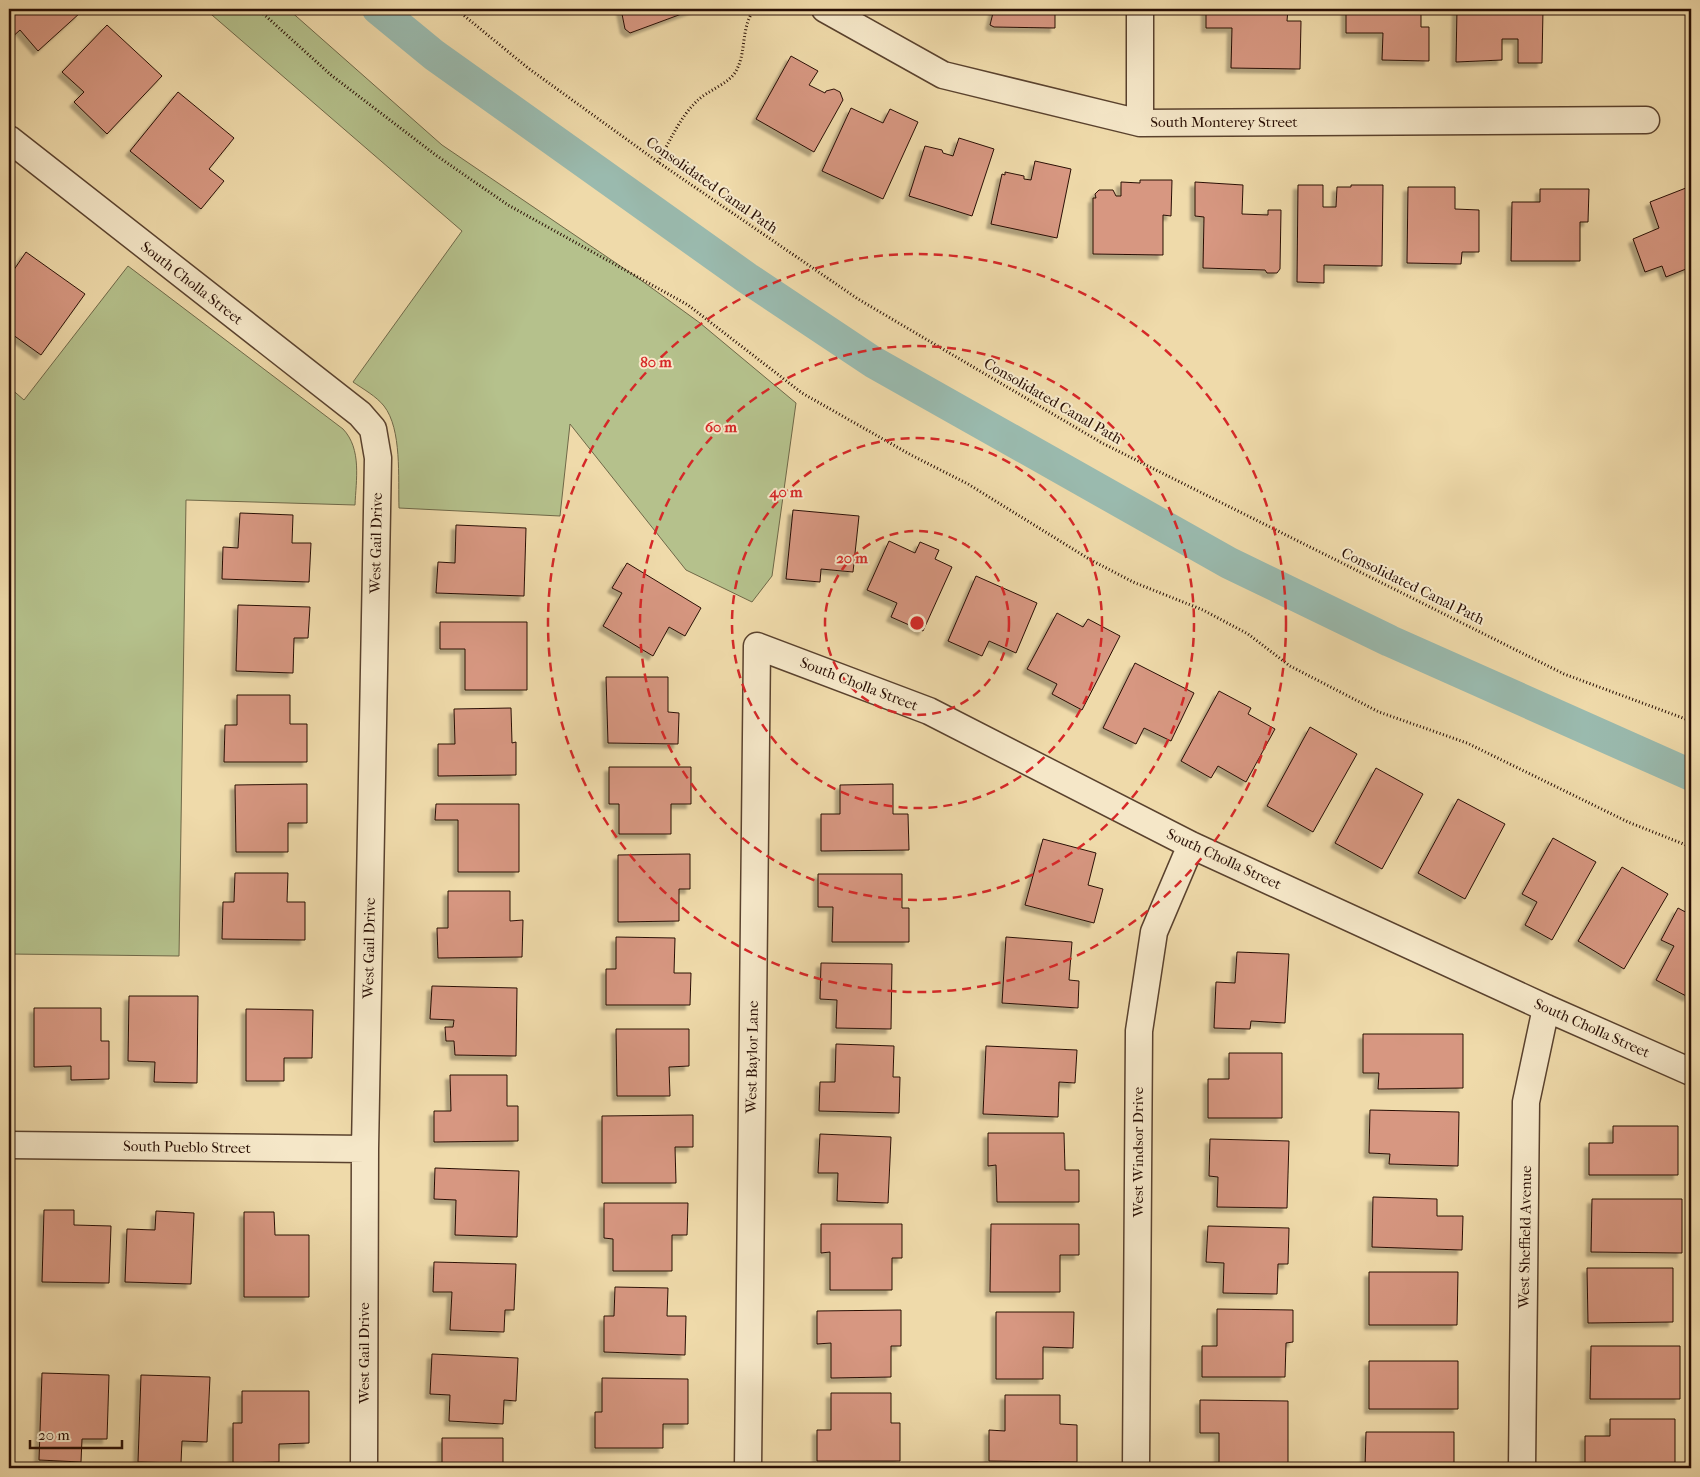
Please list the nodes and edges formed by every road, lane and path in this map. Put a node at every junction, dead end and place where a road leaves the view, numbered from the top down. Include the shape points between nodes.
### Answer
1 (258, 9) edge
2 (456, 9) edge
3 (754, 9) edge
4 (825, 9) edge
5 (1140, 9) edge
6 (1646, 120) dead end
7 (1140, 123) junction
8 (9, 139) edge
9 (658, 162) junction
10 (373, 429) joint
11 (757, 646) joint
12 (1691, 721) edge
13 (1191, 845) junction
14 (1691, 847) edge
15 (1546, 1008) junction
16 (1691, 1072) edge
17 (9, 1145) edge
18 (365, 1149) junction
19 (364, 1468) edge
20 (748, 1468) edge
21 (1136, 1468) edge
22 (1522, 1468) edge

1 - 14 path via 331,75 437,156 508,205 688,306 749,355 811,398 968,484 1089,559 1133,582 1203,610 1248,634 1290,666 1379,712 1467,743 1628,822
2 - 9 path, Consolidated Canal Path via 528,68
3 - 9 path via 744,30 742,55 736,72 696,102
4 - 7 street, South Monterey Street via 943,75
5 - 7 street
6 - 7 street, South Monterey Street
8 - 10 street, South Cholla Street via 360,414
9 - 12 path, Consolidated Canal Path via 858,298 1102,443 1564,674
10 - 18 street, West Gail Drive via 378,458
11 - 13 street, South Cholla Street via 929,710
11 - 20 street, West Baylor Lane
13 - 15 street, South Cholla Street
13 - 21 street, West Windsor Drive via 1154,932 1139,1031
15 - 16 street, South Cholla Street
15 - 22 street, West Sheffield Avenue via 1526,1102
17 - 18 street, South Pueblo Street
18 - 19 street, West Gail Drive

